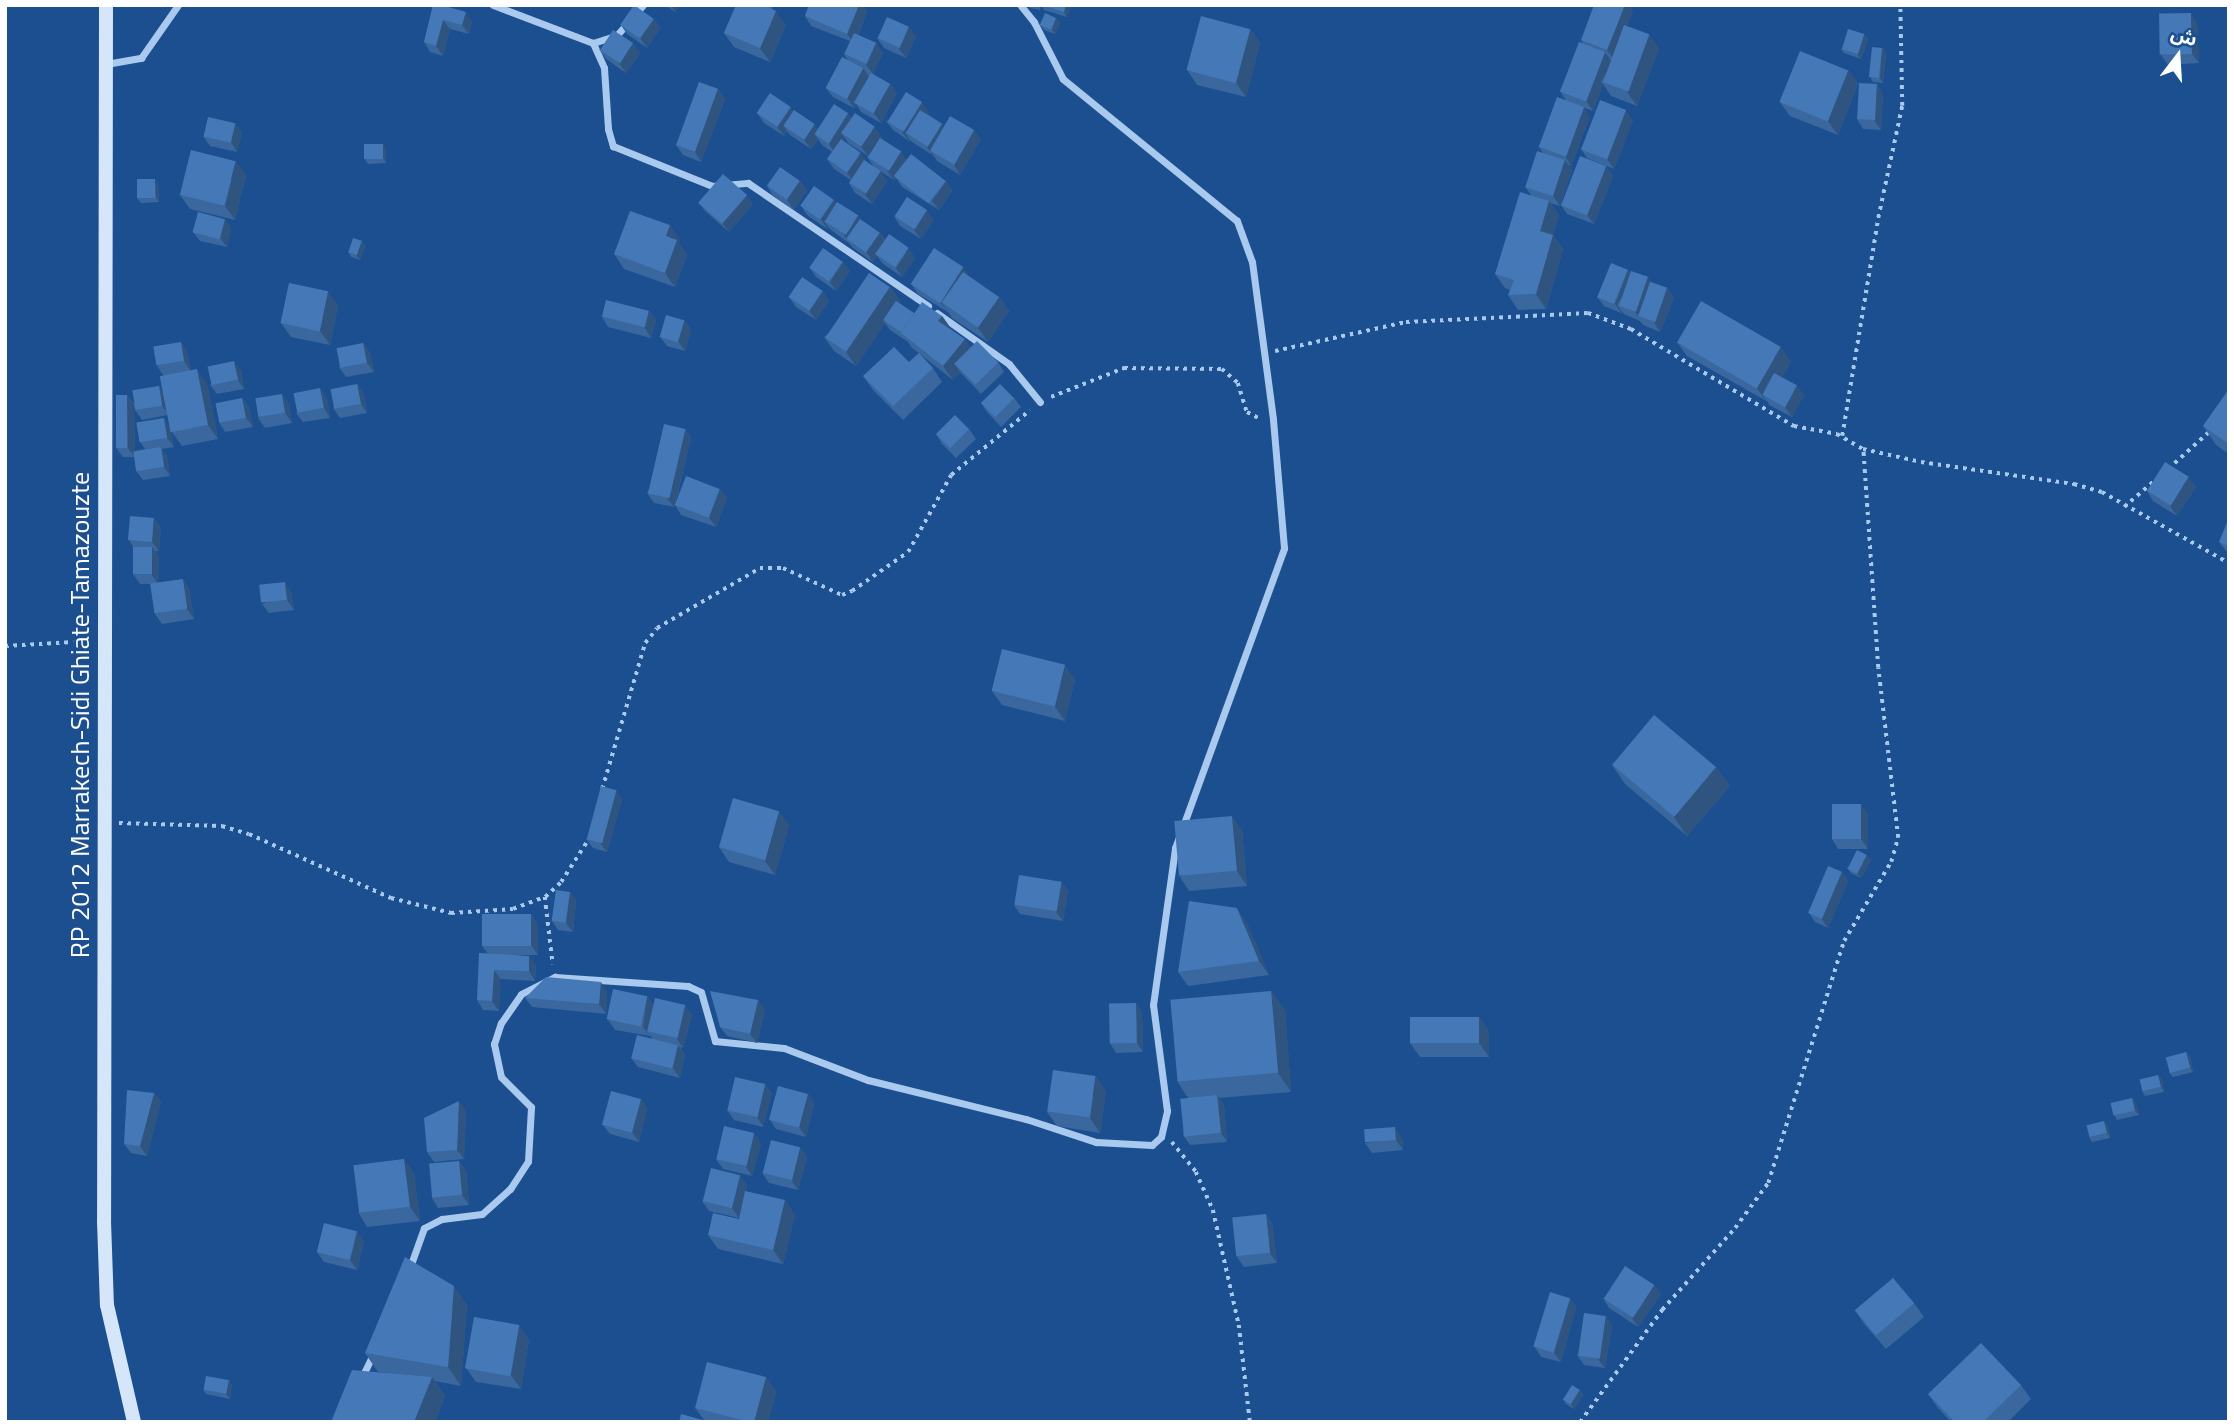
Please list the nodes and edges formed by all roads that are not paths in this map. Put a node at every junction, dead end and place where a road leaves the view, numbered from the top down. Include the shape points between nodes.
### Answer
1 (106, 5) edge
2 (178, 5) edge
3 (493, 5) edge
4 (643, 5) edge
5 (1020, 5) edge
6 (593, 43) junction
7 (105, 64) junction
8 (1040, 402) road end
9 (408, 1277) edge
10 (377, 1346) edge
11 (356, 1390) edge
12 (134, 1422) edge

1 - 7 street, RP 2012 Marrakech-Sidi Ghiate-Tamazouzte
2 - 7 street via 141,58
3 - 6 street
4 - 6 street via 617,35
5 - 9 street via 1034,22 1063,79 1237,221 1252,262 1273,419 1284,548 1173,859 1153,1004 1167,1111 1163,1132 1152,1145 1096,1143 1026,1119 868,1080 784,1048 715,1041 701,992 688,986 555,977 521,994 501,1023 494,1044 501,1077 531,1107 528,1161 510,1189 482,1214 442,1219 424,1228
6 - 8 street via 604,68 613,146 712,186 748,183 993,351
7 - 12 street, RP 2012 Marrakech-Sidi Ghiate-Tamazouzte via 105,1267 118,1366
10 - 11 street

